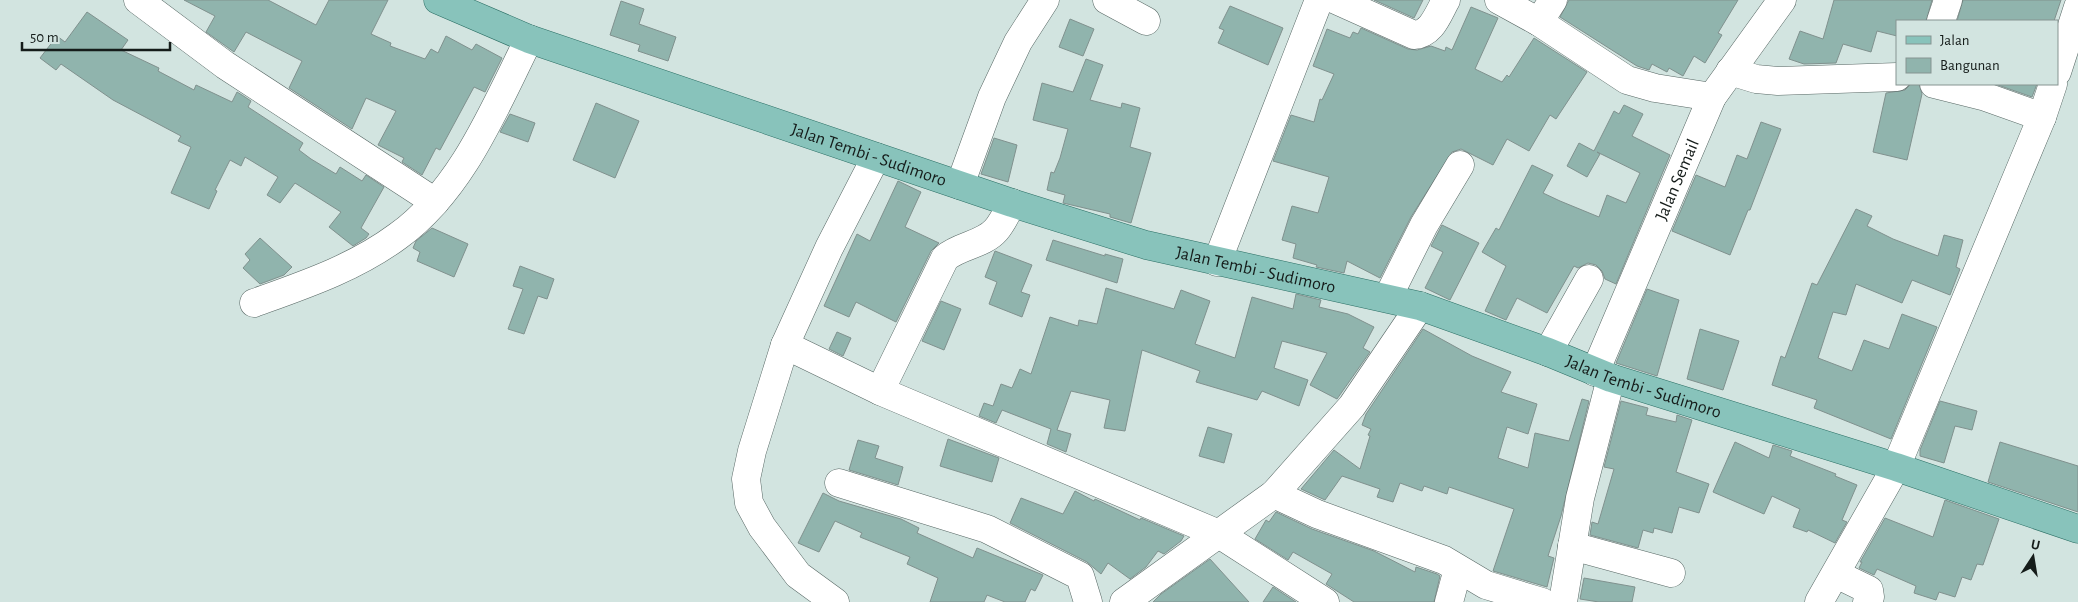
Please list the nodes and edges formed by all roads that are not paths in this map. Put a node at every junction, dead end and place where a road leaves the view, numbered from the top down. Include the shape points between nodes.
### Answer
1 (138, 0) edge
2 (438, 0) edge
3 (1045, 0) edge
4 (1107, 0) edge
5 (1319, 0) edge
6 (1336, 0) edge
7 (1446, 0) edge
8 (1499, 0) edge
9 (1782, 0) edge
10 (1948, 0) edge
11 (2078, 7) edge
12 (1546, 11) edge
13 (1940, 20) edge
14 (1146, 21) dead end
15 (529, 39) junction
16 (2058, 69) edge
17 (1730, 71) junction
18 (1896, 76) edge
19 (1938, 85) edge
20 (2053, 85) edge
21 (1712, 97) junction
22 (2042, 117) junction
23 (876, 157) junction
24 (1460, 165) dead end
25 (960, 185) junction
26 (435, 202) junction
27 (1012, 203) junction
28 (1218, 262) junction
29 (1589, 279) dead end
30 (1388, 297) junction
31 (254, 303) dead end
32 (1420, 306) junction
33 (785, 345) junction
34 (1548, 352) junction
35 (1603, 375) junction
36 (880, 392) junction
37 (1896, 467) junction
38 (839, 483) dead end
39 (1274, 494) junction
40 (2078, 529) edge
41 (1218, 534) junction
42 (1572, 546) junction
43 (1458, 569) junction
44 (1671, 573) dead end
45 (1836, 574) junction
46 (835, 602) edge
47 (1088, 602) edge
48 (1124, 602) edge
49 (1325, 602) edge
50 (1449, 602) edge
51 (1542, 602) edge
52 (1563, 602) edge
53 (1819, 602) edge
54 (1867, 602) edge

1 - 26 street via 225,66
2 - 15 main road, Jalan Tembi - Sudimoro
3 - 25 street via 1018,42 992,97
4 - 14 street
5 - 28 street
6 - 7 street via 1414,35 1429,30
8 - 12 street
9 - 17 street, Jalan Semail
10 - 13 street
11 - 16 street
12 - 21 street via 1627,80
15 - 23 main road, Jalan Tembi - Sudimoro
15 - 26 street via 480,135
17 - 18 street via 1756,79 1778,81
17 - 21 street, Jalan Semail
19 - 22 street via 1986,97
20 - 22 street
21 - 35 street, Jalan Semail
22 - 37 street
23 - 25 main road, Jalan Tembi - Sudimoro
23 - 33 street via 829,248
24 - 30 street via 1424,225
25 - 27 main road, Jalan Tembi - Sudimoro
26 - 31 street via 400,236 377,250 322,278
27 - 28 main road, Jalan Tembi - Sudimoro via 1146,244
27 - 36 street via 990,236 959,248 945,258
28 - 30 main road, Jalan Tembi - Sudimoro
29 - 34 street
30 - 32 main road, Jalan Tembi - Sudimoro
32 - 34 main road, Jalan Tembi - Sudimoro
32 - 39 street via 1352,406
33 - 36 street
33 - 46 street via 752,450 746,492 754,517 798,575
34 - 35 main road, Jalan Tembi - Sudimoro
35 - 37 main road, Jalan Tembi - Sudimoro
35 - 42 street, Jalan Semail
36 - 41 street
37 - 40 main road, Jalan Tembi - Sudimoro
37 - 45 street
38 - 47 street via 1000,535 1080,576
39 - 41 street
39 - 43 street via 1317,514 1423,552
41 - 48 street
41 - 49 street
42 - 44 street
42 - 52 street, Jalan Semail
43 - 50 street
43 - 51 street via 1486,585
45 - 53 street
45 - 54 street via 1868,590 1870,597

